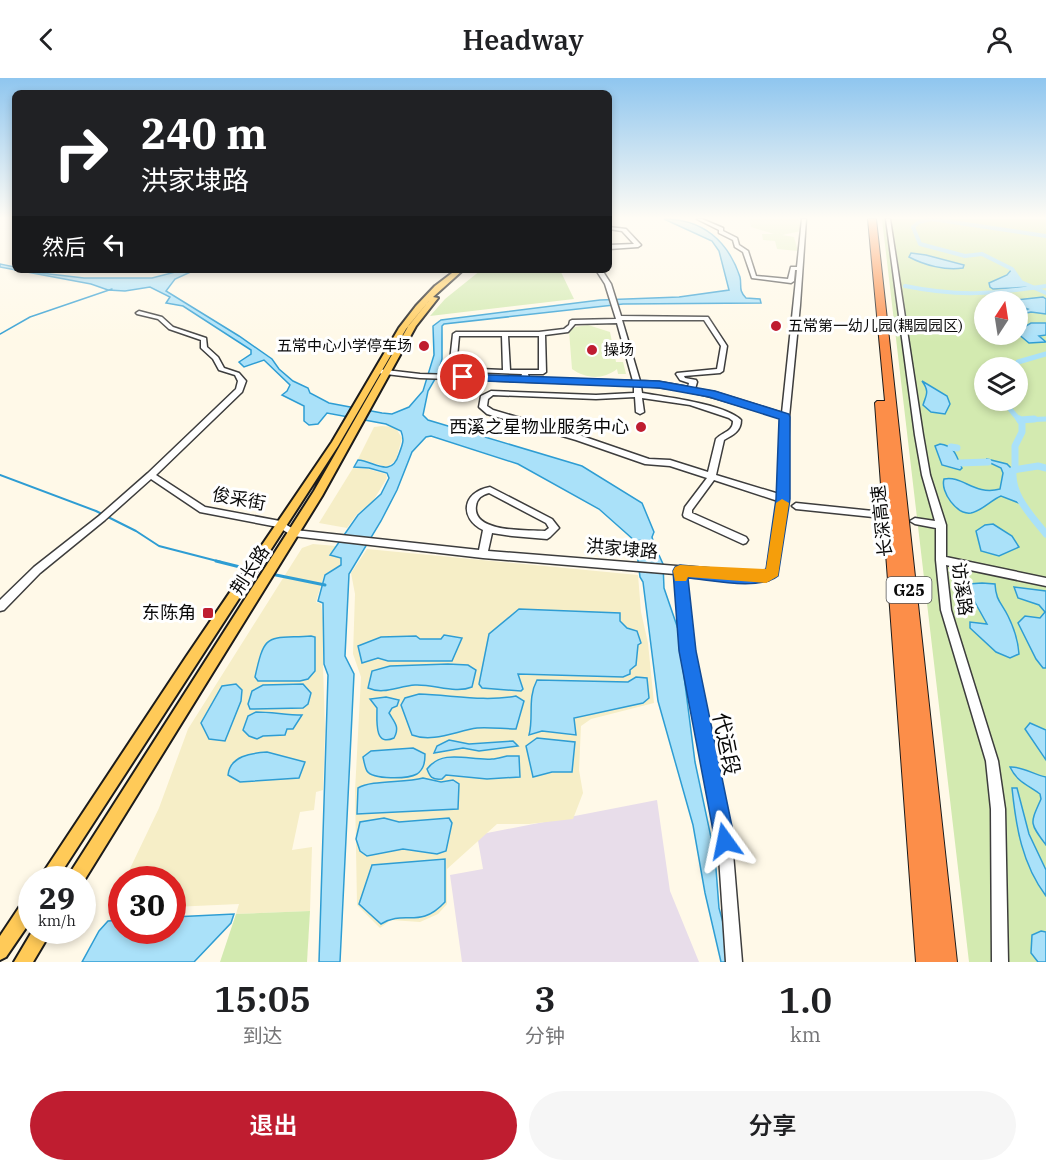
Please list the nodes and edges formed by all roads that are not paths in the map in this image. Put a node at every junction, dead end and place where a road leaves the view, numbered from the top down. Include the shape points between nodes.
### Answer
1 (749, 260) edge
2 (800, 260) edge
3 (869, 260) edge
4 (876, 260) edge
5 (894, 260) edge
6 (799, 269) junction
7 (456, 273) edge
8 (466, 273) edge
9 (601, 273) edge
10 (139, 313) dead end
11 (619, 320) junction
12 (505, 334) junction
13 (542, 334) junction
14 (377, 371) junction
15 (386, 372) junction
16 (507, 372) junction
17 (525, 376) junction
18 (637, 382) junction
19 (691, 389) junction
20 (638, 395) junction
21 (364, 405) junction
22 (640, 412) dead end
23 (785, 417) junction
24 (355, 422) junction
25 (151, 475) junction
26 (711, 478) junction
27 (783, 499) junction
28 (796, 506) dead end
29 (873, 514) dead end
30 (915, 521) dead end
31 (280, 524) junction
32 (941, 525) junction
33 (488, 530) junction
34 (293, 532) junction
35 (743, 540) dead end
36 (483, 554) junction
37 (941, 560) junction
38 (676, 571) junction
39 (1046, 582) edge
40 (0, 607) edge
41 (56, 866) edge
42 (84, 866) edge
43 (18, 924) edge
44 (34, 944) edge
45 (0, 951) edge
46 (23, 962) edge
47 (734, 962) edge
48 (927, 962) edge
49 (946, 962) edge
50 (1000, 962) edge

1 - 6 street via 754,277 791,280 793,268
2 - 6 street, 洪家埭路
3 - 48 highway, 长深高速 / G25
4 - 49 highway, 长深高速 / G25
5 - 32 street, 访溪路 via 922,455
6 - 23 street, 洪家埭路
7 - 14 main road, 荆长路 via 412,312
8 - 15 main road, 荆长路 via 424,309
9 - 11 street
10 - 25 street via 160,318 171,328 204,339 204,348 216,358 221,369 237,374 242,381 231,400
11 - 13 street via 572,322 566,331
11 - 18 street
11 - 19 street via 706,318 724,346 720,371 679,374 682,380 693,382
12 - 13 street
12 - 16 street
12 - 16 street via 456,334 452,370
13 - 17 street via 543,372
14 - 15 street
14 - 21 main road, 荆长路
15 - 17 street via 442,377
15 - 21 main road, 荆长路
16 - 17 street
17 - 18 street
18 - 19 street
18 - 20 street
19 - 23 street
20 - 22 street
20 - 26 street via 691,403 737,420 736,431 720,439
20 - 26 street via 491,393 484,398 483,407 648,462 670,463
21 - 24 main road, 荆长路
23 - 27 street, 洪家埭路
24 - 31 main road, 荆长路
24 - 34 main road, 荆长路
25 - 31 street, 俊采街 via 203,510
25 - 40 street via 37,570
26 - 27 street
26 - 35 street via 687,515
27 - 38 street, 洪家埭路 via 772,572 766,577
28 - 29 street
30 - 32 street
31 - 34 street, 俊采街
31 - 41 main road, 荆长路
32 - 37 street, 访溪路
33 - 33 street via 547,535 554,528 549,521 490,490 474,496 471,507 472,516
33 - 36 street
34 - 36 street, 洪家埭路
34 - 42 main road, 荆长路
36 - 38 street, 洪家埭路
37 - 39 street
37 - 50 street, 访溪路 via 946,610 988,739 994,773
38 - 47 street, 代运段 via 687,651 725,841
43 - 45 main road
44 - 46 main road

